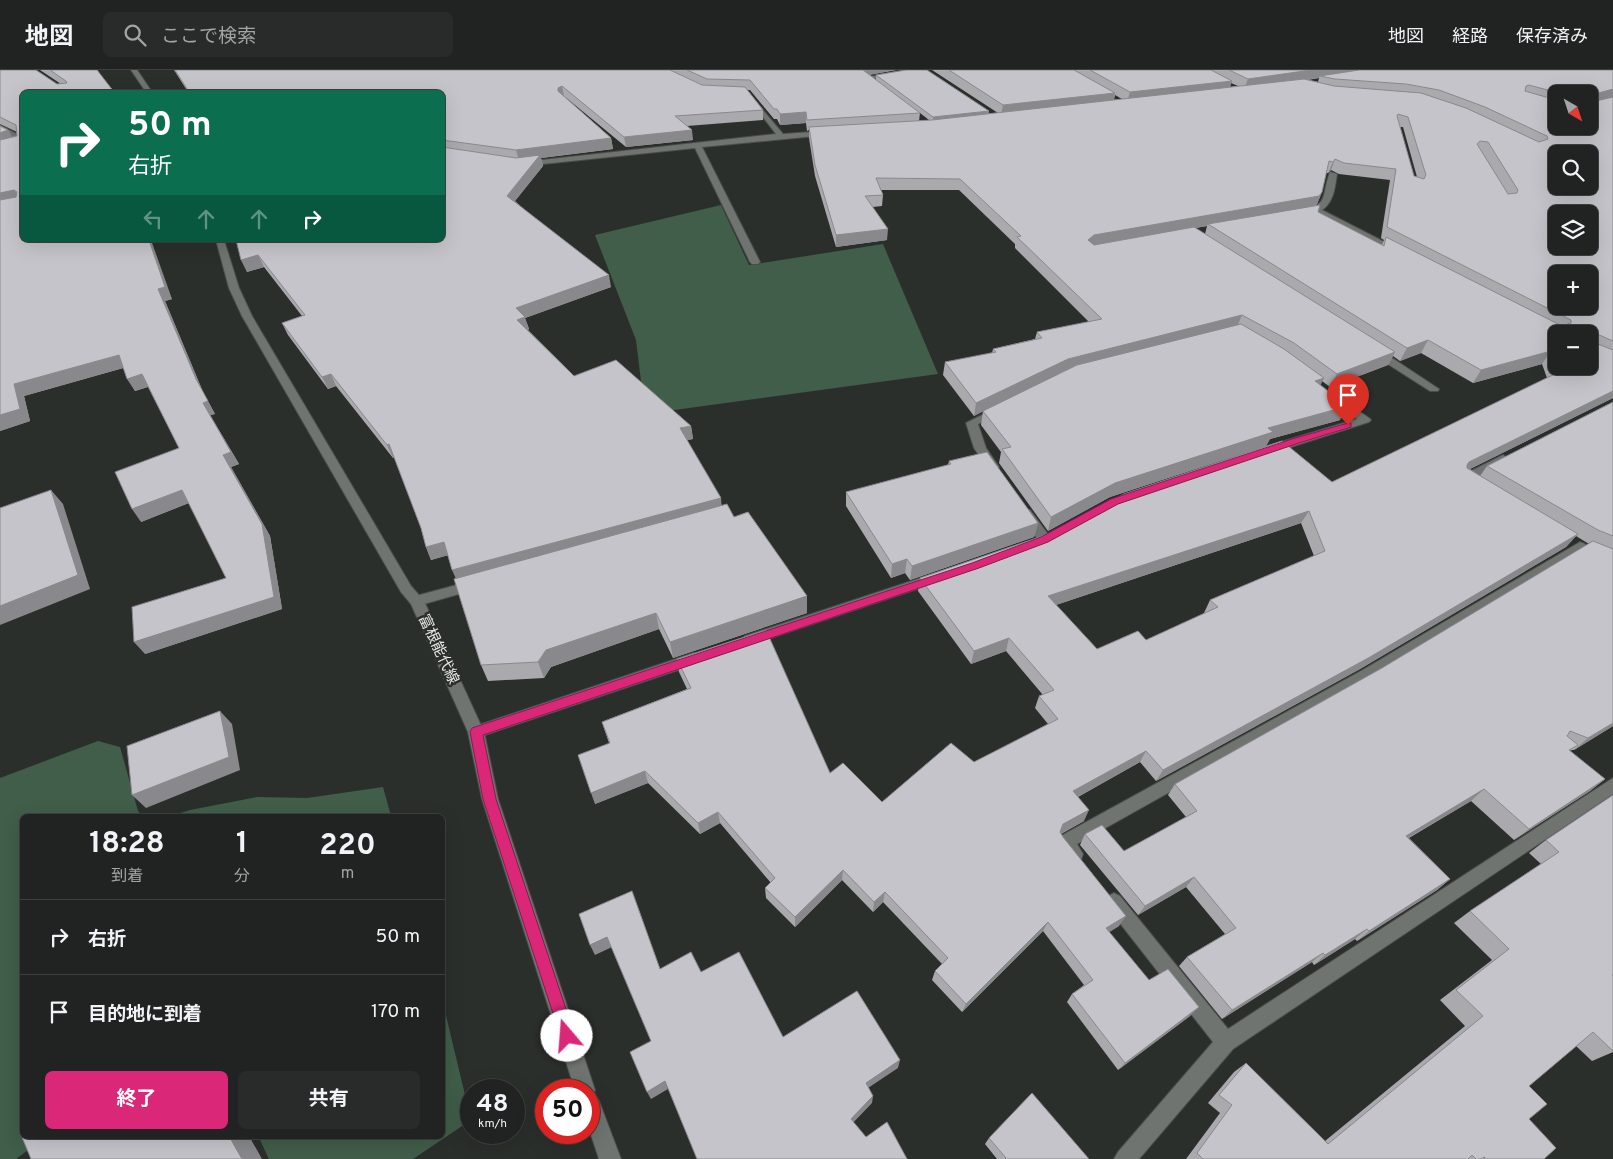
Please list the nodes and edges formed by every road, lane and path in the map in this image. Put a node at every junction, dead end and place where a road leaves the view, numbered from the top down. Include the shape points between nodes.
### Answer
1 (134, 70) edge
2 (920, 70) edge
3 (880, 89) edge
4 (149, 90) edge
5 (748, 93) edge
6 (0, 127) edge
7 (837, 133) edge
8 (781, 136) junction
9 (20, 143) edge
10 (697, 145) junction
11 (618, 147) edge
12 (625, 153) junction
13 (519, 165) edge
14 (1333, 174) edge
15 (1318, 211) junction
16 (1289, 216) edge
17 (221, 242) edge
18 (1406, 256) edge
19 (755, 262) dead end
20 (1367, 346) edge
21 (1434, 389) dead end
22 (1328, 393) edge
23 (1007, 406) edge
24 (1517, 452) edge
25 (1259, 453) edge
26 (1001, 478) edge
27 (1481, 488) edge
28 (1018, 501) edge
29 (1045, 539) edge
30 (1580, 546) edge
31 (947, 575) edge
32 (484, 583) edge
33 (416, 601) junction
34 (740, 644) edge
35 (702, 656) edge
36 (476, 732) junction
37 (1613, 785) edge
38 (1084, 865) edge
39 (1102, 888) edge
40 (1226, 1042) junction
41 (581, 1079) edge
42 (600, 1131) edge
43 (610, 1159) edge
44 (1125, 1159) edge

1 - 4 street
2 - 3 street via 865,78
5 - 8 street
6 - 9 street
7 - 8 street
8 - 10 street
10 - 12 street
10 - 19 street
11 - 12 street
12 - 13 street
14 - 15 street via 1328,200
15 - 16 street
15 - 18 street
17 - 33 street, 富根能代線 via 234,288 247,316
20 - 21 street
22 - 25 street via 1365,420
23 - 26 street via 972,423 980,448
24 - 27 street via 1465,479
28 - 29 street
30 - 38 street via 1366,675 1065,842
31 - 34 street
32 - 33 street
33 - 36 street, 富根能代線
35 - 36 street
36 - 41 street, 富根能代線 via 490,799
37 - 40 street
39 - 40 street
40 - 44 street
42 - 43 street

